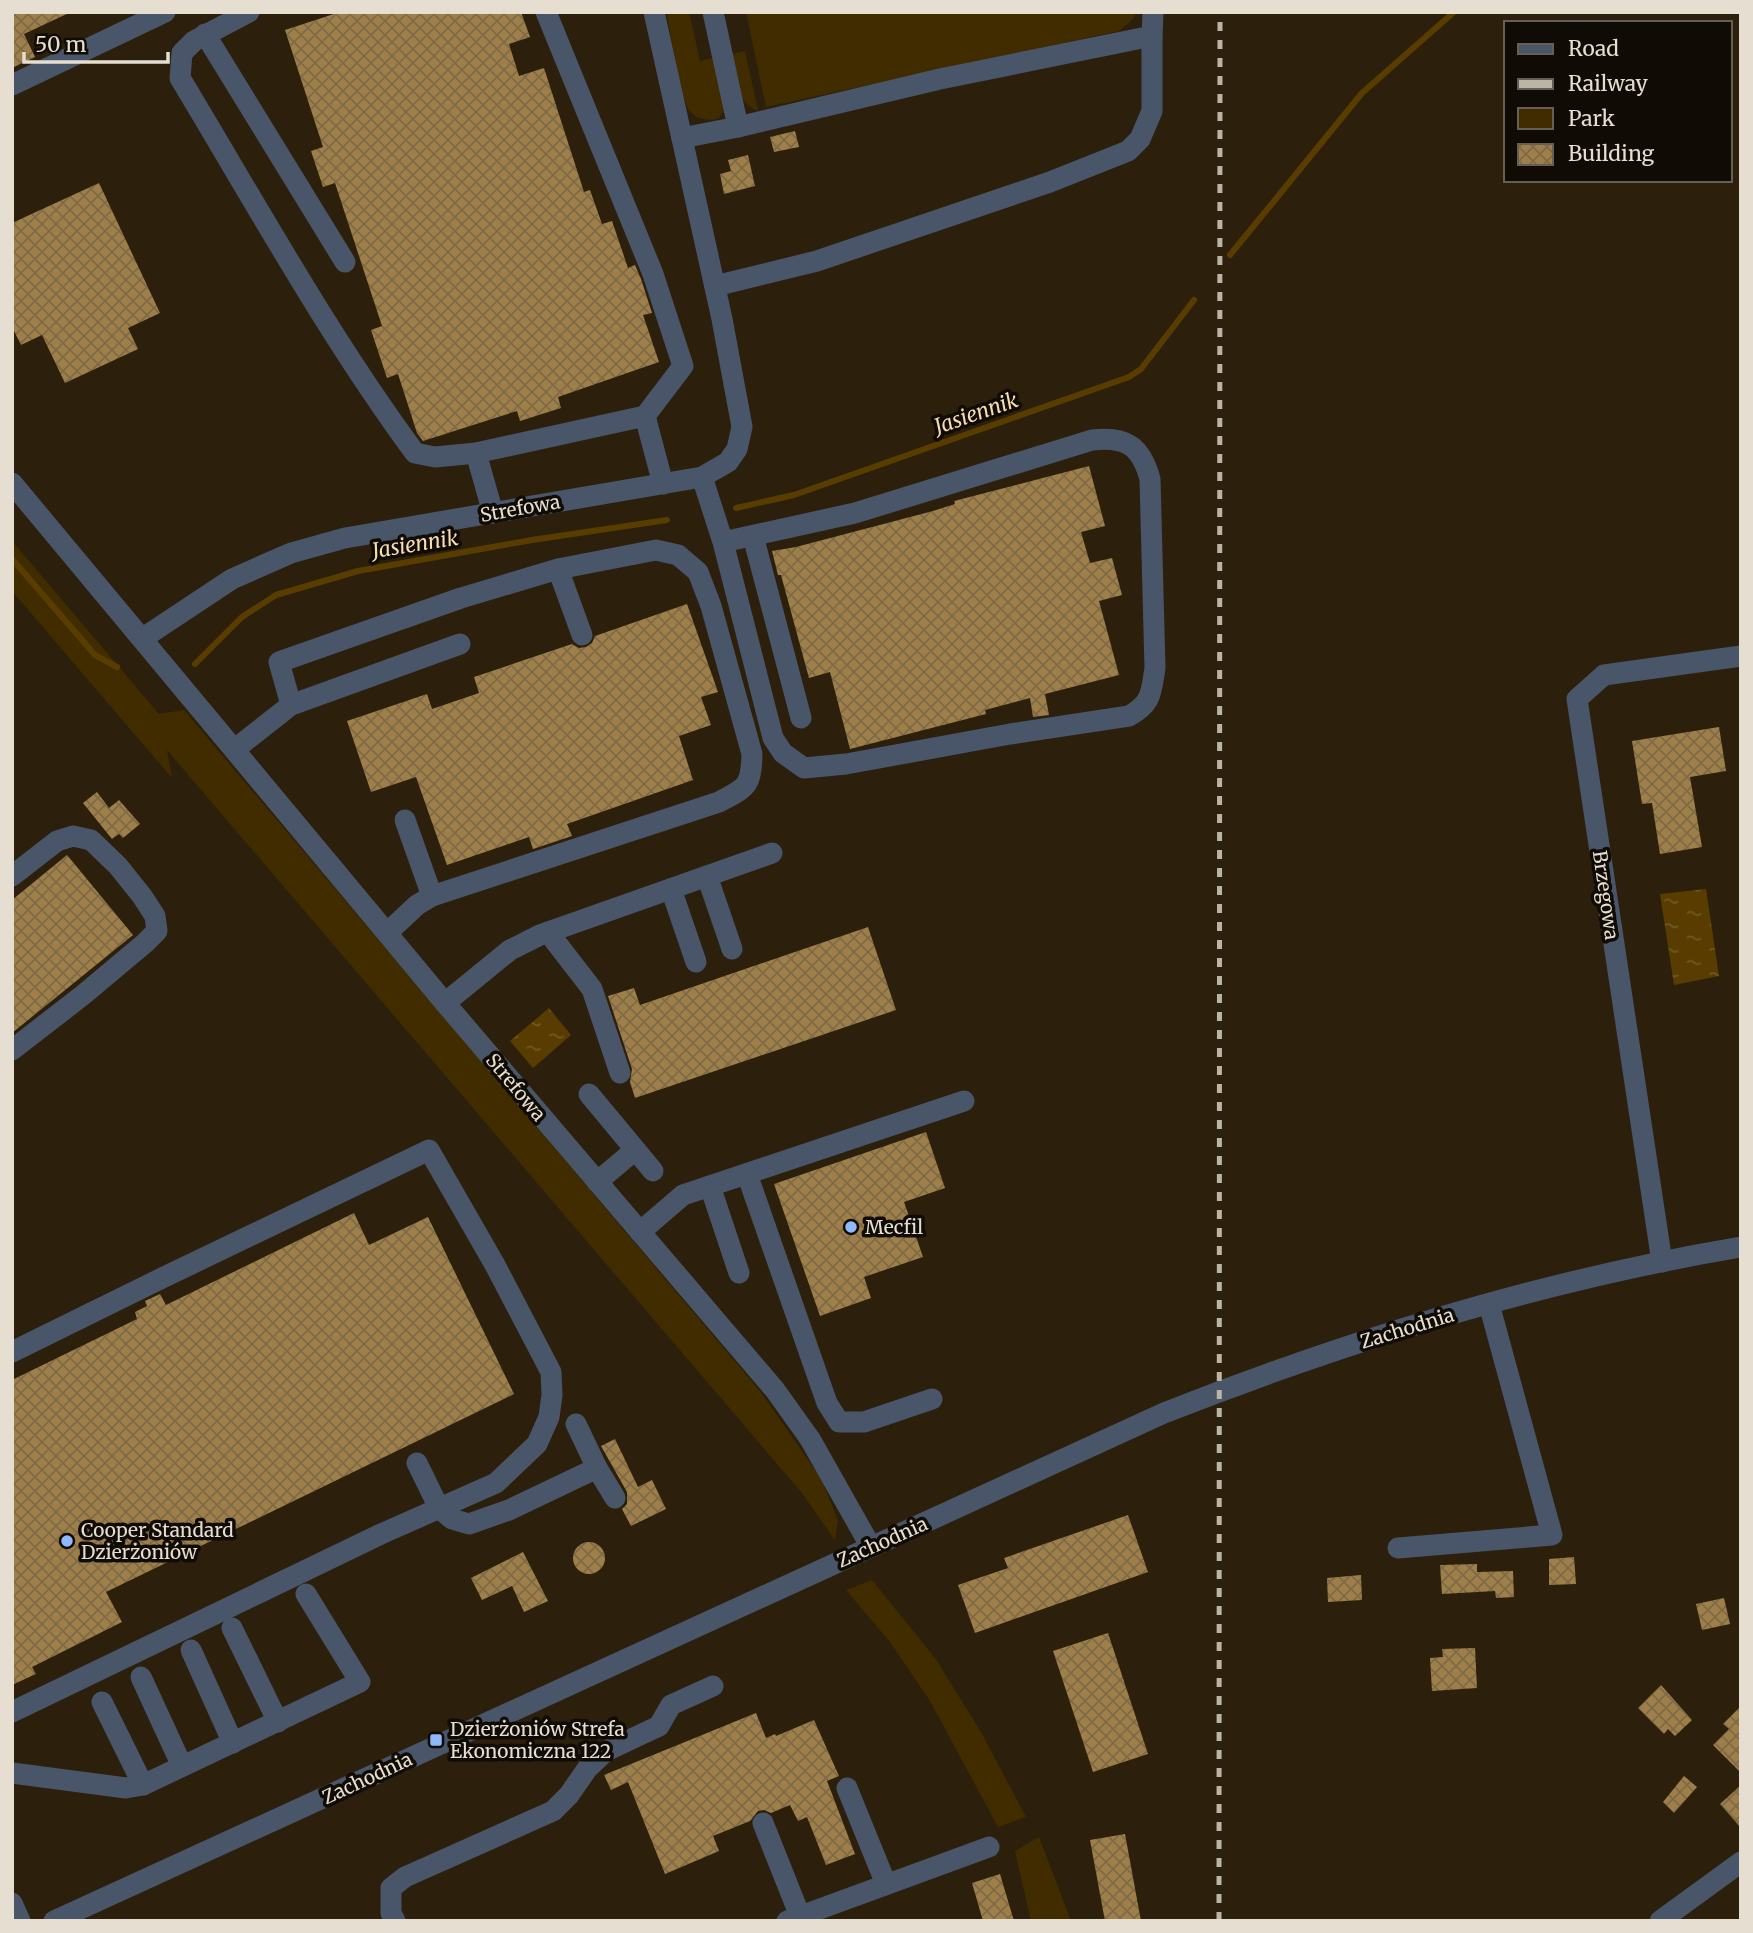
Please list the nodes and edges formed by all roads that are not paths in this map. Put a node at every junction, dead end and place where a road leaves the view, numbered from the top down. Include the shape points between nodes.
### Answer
1 (164, 12) edge
2 (249, 12) edge
3 (546, 12) edge
4 (654, 12) edge
5 (713, 12) edge
6 (1153, 12) edge
7 (205, 34) junction
8 (1152, 36) junction
9 (12, 85) edge
10 (738, 127) junction
11 (682, 138) junction
12 (345, 262) dead end
13 (715, 286) junction
14 (645, 416) junction
15 (476, 453) junction
16 (702, 477) junction
17 (12, 483) edge
18 (663, 484) junction
19 (493, 513) junction
20 (753, 536) junction
21 (723, 542) junction
22 (558, 569) junction
23 (582, 635) dead end
24 (143, 638) junction
25 (460, 644) dead end
26 (1741, 656) edge
27 (291, 705) junction
28 (802, 718) dead end
29 (235, 749) junction
30 (405, 820) dead end
31 (772, 853) dead end
32 (12, 876) edge
33 (707, 876) junction
34 (671, 889) junction
35 (432, 896) junction
36 (548, 932) junction
37 (387, 933) junction
38 (732, 949) dead end
39 (696, 962) dead end
40 (445, 1003) junction
41 (12, 1050) edge
42 (620, 1073) dead end
43 (589, 1094) dead end
44 (964, 1101) dead end
45 (635, 1150) junction
46 (653, 1171) dead end
47 (747, 1174) junction
48 (597, 1182) junction
49 (710, 1186) junction
50 (640, 1231) junction
51 (1741, 1247) edge
52 (1662, 1262) junction
53 (739, 1273) dead end
54 (1489, 1304) junction
55 (12, 1352) edge
56 (932, 1399) dead end
57 (576, 1424) dead end
58 (417, 1463) dead end
59 (597, 1468) junction
60 (615, 1498) dead end
61 (439, 1508) junction
62 (871, 1547) junction
63 (1398, 1548) dead end
64 (306, 1594) dead end
65 (232, 1628) dead end
66 (191, 1650) dead end
67 (141, 1676) dead end
68 (713, 1686) dead end
69 (102, 1702) dead end
70 (12, 1712) edge
71 (278, 1722) junction
72 (233, 1744) junction
73 (182, 1766) junction
74 (12, 1773) edge
75 (143, 1785) junction
76 (847, 1788) dead end
77 (763, 1823) dead end
78 (989, 1847) dead end
79 (1741, 1862) edge
80 (886, 1885) junction
81 (12, 1903) edge
82 (793, 1918) edge
83 (20, 1921) edge
84 (54, 1921) edge
85 (395, 1921) edge
86 (1660, 1921) edge

1 - 9 street
2 - 7 street
3 - 14 street via 653,274 683,366
4 - 11 street, Strefowa
5 - 10 street
6 - 8 street
7 - 12 street
7 - 15 street via 182,53 180,78 384,410 415,453 435,457
8 - 10 street via 940,79
8 - 13 street via 1152,111 1140,139 1128,151 817,261
10 - 11 street
11 - 13 street, Strefowa
13 - 16 street, Strefowa via 742,427 737,449 728,462
14 - 15 street
14 - 18 street
15 - 19 street
16 - 18 street, Strefowa
16 - 21 street
17 - 24 street, Strefowa
18 - 19 street, Strefowa
19 - 24 street, Strefowa via 345,538 291,554 232,579
20 - 21 street
20 - 21 street via 855,513 1092,440 1123,442 1136,449 1150,479 1156,668 1151,696 1129,716 804,768 783,753 773,738
20 - 28 street
22 - 23 street
22 - 27 street via 279,662
22 - 35 street via 656,550 678,555 698,572 752,754 751,777 743,789 719,802
24 - 29 street, Strefowa
25 - 27 street
26 - 52 street, Brzegowa via 1604,675 1577,699
27 - 29 street
29 - 37 street, Strefowa
30 - 35 street
31 - 33 street
32 - 41 street via 57,841 73,836 91,840 142,896 155,916 157,931
33 - 34 street
33 - 38 street
34 - 36 street
34 - 39 street
35 - 37 street
36 - 40 street via 510,950
36 - 42 street via 592,989
37 - 40 street, Strefowa
40 - 48 street, Strefowa
43 - 45 street
44 - 47 street
45 - 46 street
45 - 48 street
47 - 49 street
47 - 56 street via 827,1403 839,1422 864,1422
48 - 50 street, Strefowa
49 - 50 street via 682,1195
49 - 53 street
50 - 62 street, Strefowa via 775,1390 810,1439
51 - 52 street, Zachodnia
52 - 54 street, Zachodnia
54 - 62 street, Zachodnia via 1341,1348 1175,1408
54 - 63 street via 1552,1535
55 - 61 street via 429,1150 547,1364 552,1395 549,1417 537,1444 515,1467 496,1483
57 - 59 street
58 - 61 street
59 - 60 street
59 - 61 street via 468,1524
61 - 70 street
62 - 84 street, Zachodnia
64 - 71 street via 360,1682
65 - 71 street
66 - 72 street
67 - 73 street
68 - 85 street via 671,1705 659,1726 606,1751 553,1811 405,1877 391,1888
69 - 75 street
71 - 72 street
72 - 73 street
73 - 75 street
74 - 75 street via 126,1788
76 - 80 street
77 - 82 street
78 - 80 street
79 - 86 street
80 - 82 street
81 - 83 street

